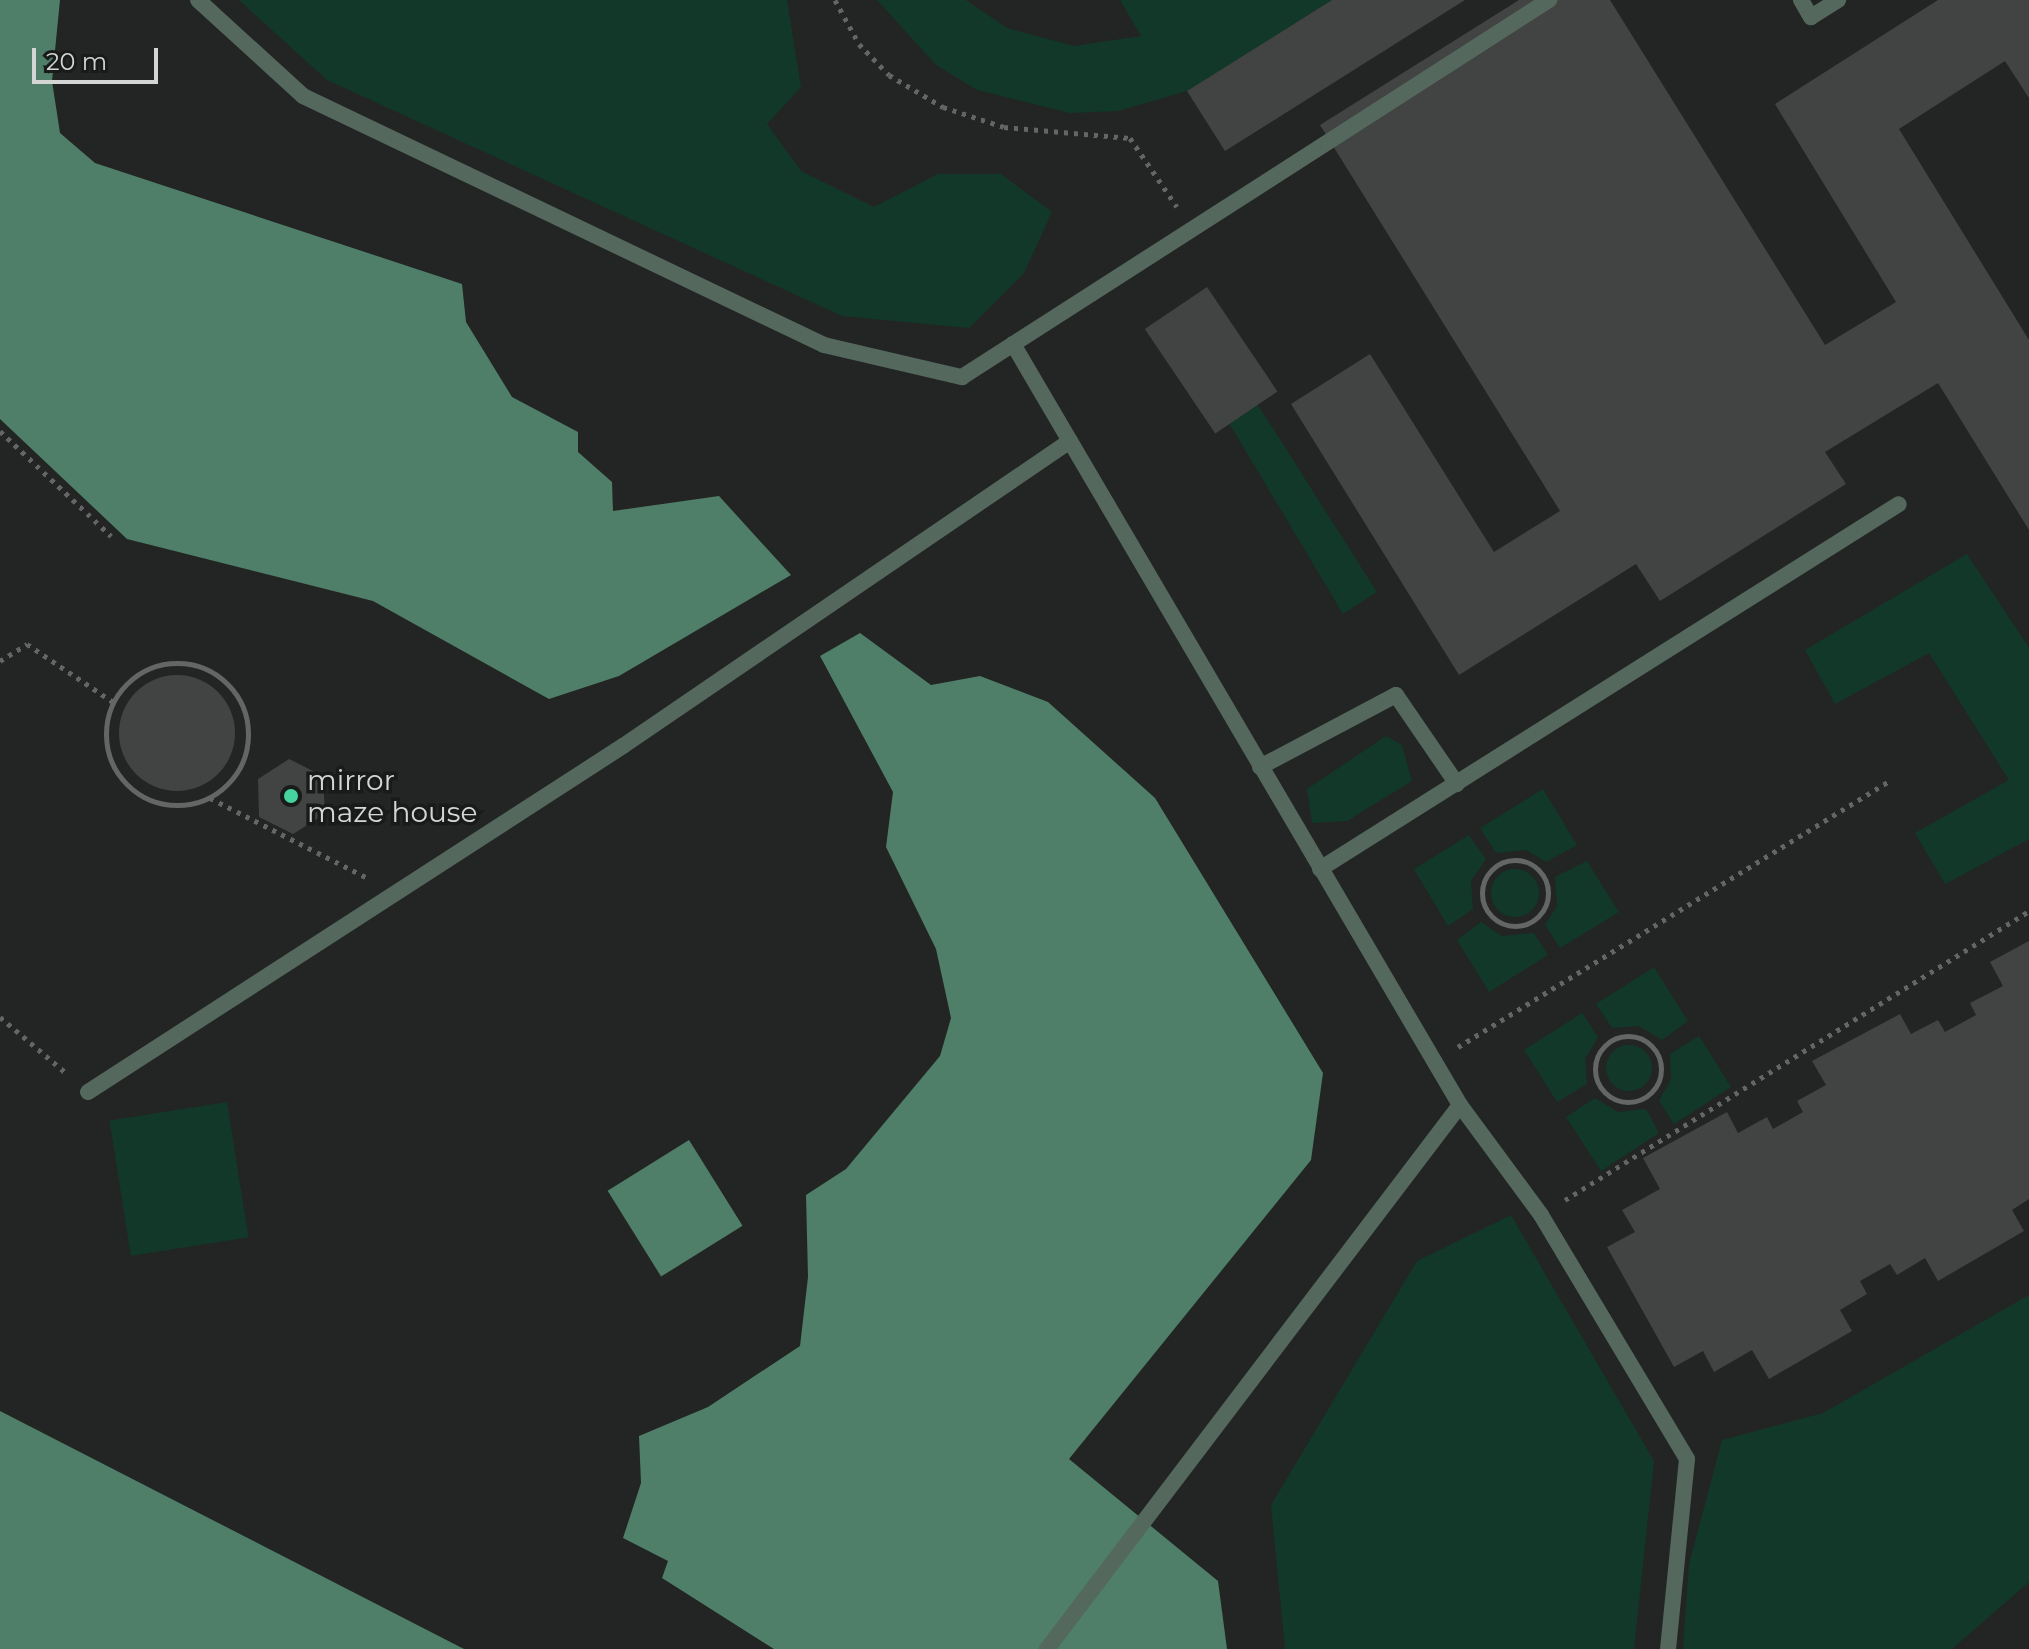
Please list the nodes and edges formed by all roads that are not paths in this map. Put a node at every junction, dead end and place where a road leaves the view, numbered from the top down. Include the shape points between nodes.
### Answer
1 (198, 0) edge
2 (1549, 0) edge
3 (1801, 0) edge
4 (1838, 0) edge
5 (1013, 344) junction
6 (1070, 441) junction
7 (1899, 504) dead end
8 (1260, 767) junction
9 (1457, 784) junction
10 (1320, 869) junction
11 (88, 1092) road end
12 (1460, 1105) junction
13 (1047, 1649) edge
14 (1668, 1649) edge

1 - 5 lane via 303,96 824,345 962,377
2 - 5 lane
3 - 4 lane via 1811,17
5 - 6 lane
6 - 8 lane
6 - 11 lane via 396,893
7 - 9 lane
8 - 9 lane via 1396,695
8 - 10 lane
9 - 10 lane
10 - 12 lane
12 - 13 lane via 1153,1517
12 - 14 lane via 1541,1215 1687,1459

